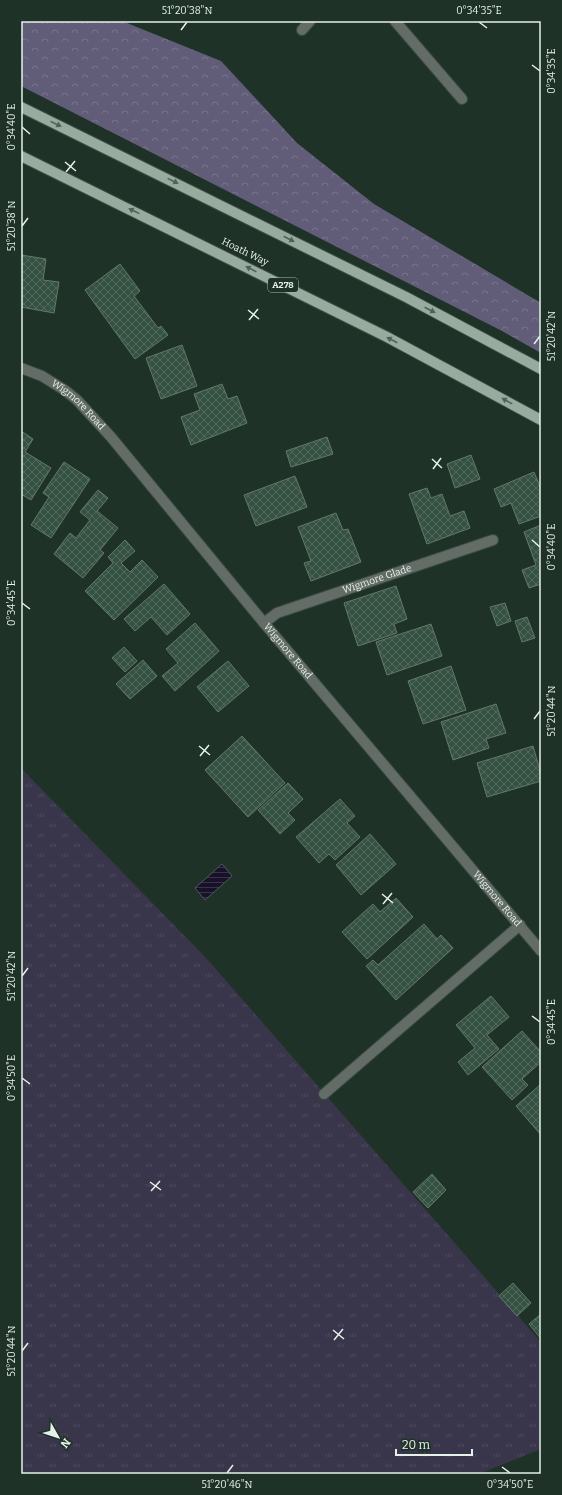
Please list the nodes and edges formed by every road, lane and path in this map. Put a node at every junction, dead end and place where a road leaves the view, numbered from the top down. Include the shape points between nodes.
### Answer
1 (310, 21) edge
2 (395, 21) edge
3 (302, 30) dead end
4 (462, 99) dead end
5 (21, 107) edge
6 (21, 156) edge
7 (21, 368) edge
8 (541, 369) edge
9 (541, 420) edge
10 (493, 540) dead end
11 (264, 623) junction
12 (520, 925) junction
13 (541, 951) edge
14 (324, 1094) dead end

1 - 3 street
2 - 4 street
5 -> 8 main road via 406,297
9 -> 6 main road, Hoath Way / A278 via 387,337
7 - 11 street, Wigmore Road via 54,382 77,400 111,437
10 - 11 street, Wigmore Glade via 277,613
11 - 12 street, Wigmore Road
12 - 13 street, Wigmore Road
12 - 14 street

